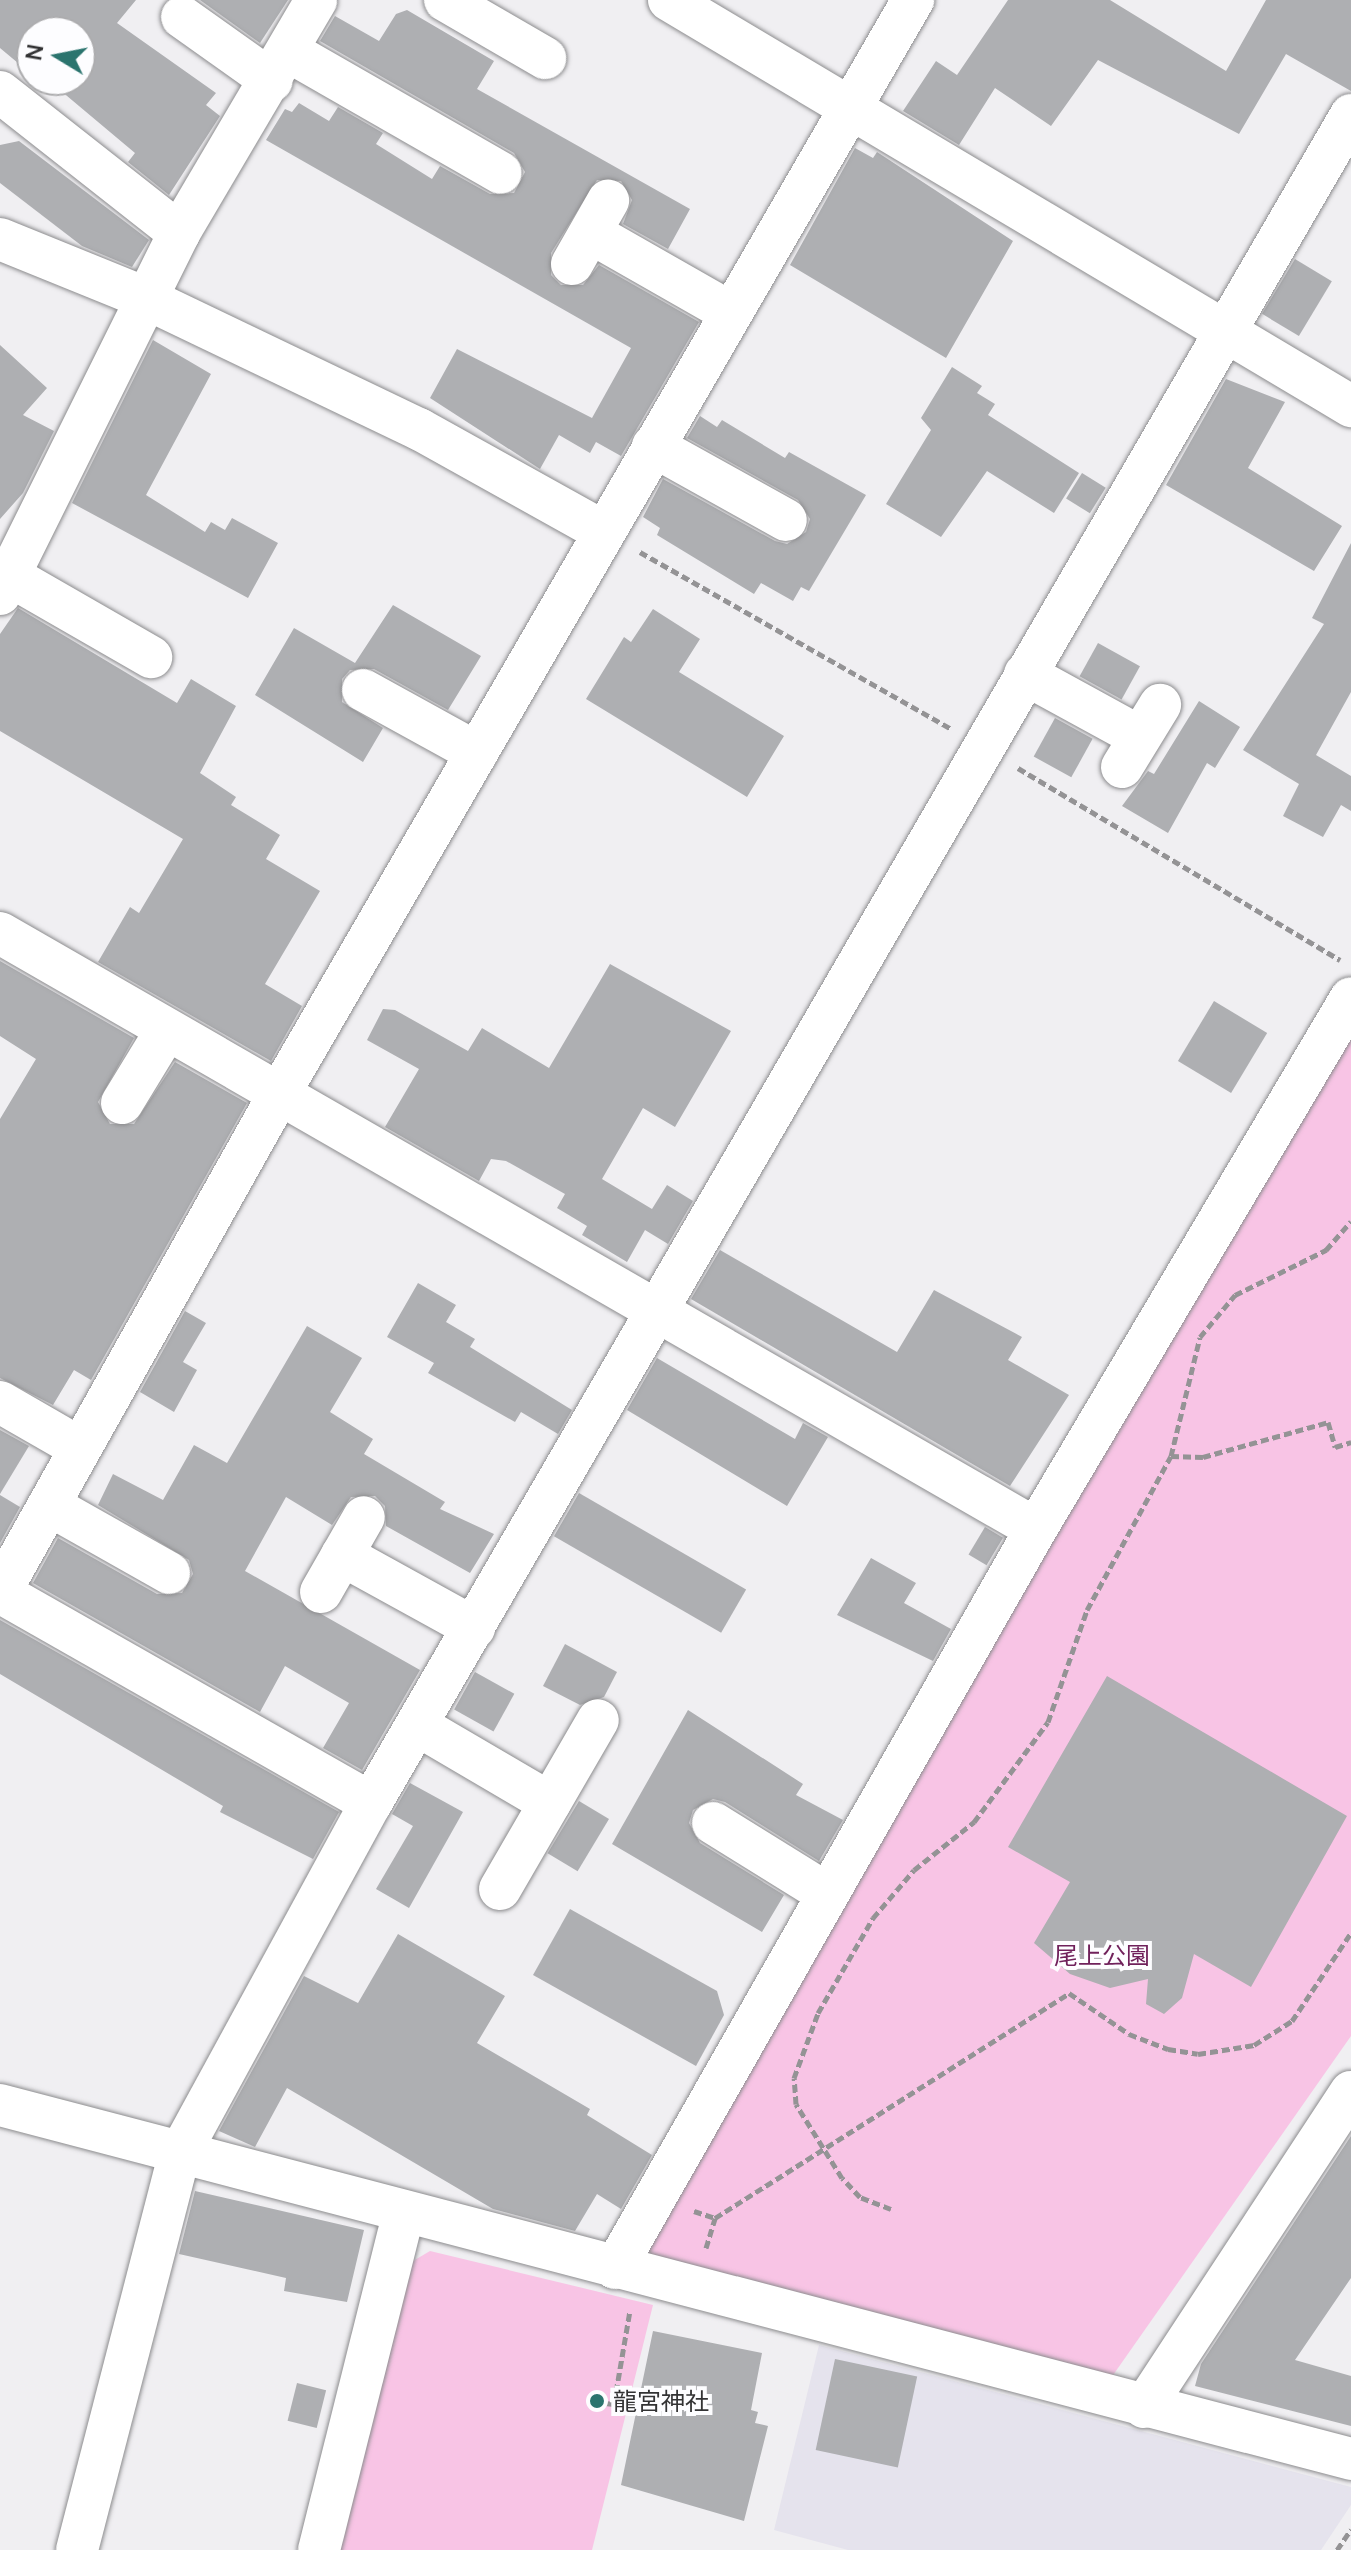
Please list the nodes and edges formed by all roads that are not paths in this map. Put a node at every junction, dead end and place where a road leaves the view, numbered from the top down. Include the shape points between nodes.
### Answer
1 (316, 0) edge
2 (445, 0) edge
3 (669, 0) edge
4 (913, 0) edge
5 (182, 17) dead end
6 (545, 58) dead end
7 (290, 62) junction
8 (4, 104) edge
9 (848, 109) junction
10 (1351, 115) edge
11 (501, 173) dead end
12 (179, 233) junction
13 (590, 233) dead end
14 (0, 239) edge
15 (145, 298) junction
16 (731, 313) junction
17 (1226, 332) junction
18 (1351, 406) edge
19 (653, 446) junction
20 (786, 520) dead end
21 (604, 532) junction
22 (13, 584) edge
23 (151, 657) dead end
24 (1025, 674) junction
25 (363, 690) dead end
26 (1141, 737) dead end
27 (477, 753) junction
28 (0, 933) edge
29 (1351, 998) edge
30 (166, 1031) junction
31 (282, 1089) junction
32 (122, 1103) dead end
33 (657, 1305) junction
34 (0, 1402) edge
35 (80, 1448) junction
36 (49, 1505) junction
37 (364, 1517) dead end
38 (1036, 1529) junction
39 (342, 1555) junction
40 (169, 1573) dead end
41 (3, 1583) edge
42 (321, 1592) dead end
43 (474, 1628) junction
44 (598, 1720) dead end
45 (417, 1725) junction
46 (371, 1803) junction
47 (550, 1803) junction
48 (713, 1823) dead end
49 (500, 1889) dead end
50 (826, 1893) junction
51 (1351, 2092) edge
52 (0, 2105) edge
53 (180, 2153) junction
54 (404, 2212) junction
55 (626, 2271) junction
56 (1144, 2407) junction
57 (1351, 2459) edge
58 (77, 2550) edge
59 (319, 2550) edge

1 - 7 street
2 - 6 street
3 - 9 street
4 - 9 street
5 - 7 street
7 - 11 street
7 - 12 street
8 - 12 street
9 - 16 street
9 - 17 street
10 - 17 street
12 - 15 street
13 - 16 street
14 - 15 street
15 - 21 street via 419,429
15 - 22 street
16 - 19 street
17 - 18 street
17 - 24 street
19 - 20 street
19 - 21 street
21 - 27 street
22 - 23 street
24 - 26 street
24 - 33 street
25 - 27 street
27 - 31 street
28 - 30 street
29 - 38 street
30 - 31 street
30 - 32 street
31 - 33 street
31 - 35 street
33 - 38 street
33 - 43 street
34 - 35 street
35 - 36 street
36 - 40 street
36 - 41 street
37 - 39 street
38 - 50 street
39 - 42 street
39 - 43 street
41 - 46 street via 0,1592
43 - 45 street
44 - 47 street
45 - 46 street
45 - 47 street
46 - 53 street
47 - 49 street
48 - 50 street
50 - 55 street via 651,2197
51 - 56 street
52 - 53 street
53 - 54 street
53 - 58 street
54 - 55 street
54 - 59 street
55 - 56 street
56 - 57 street

